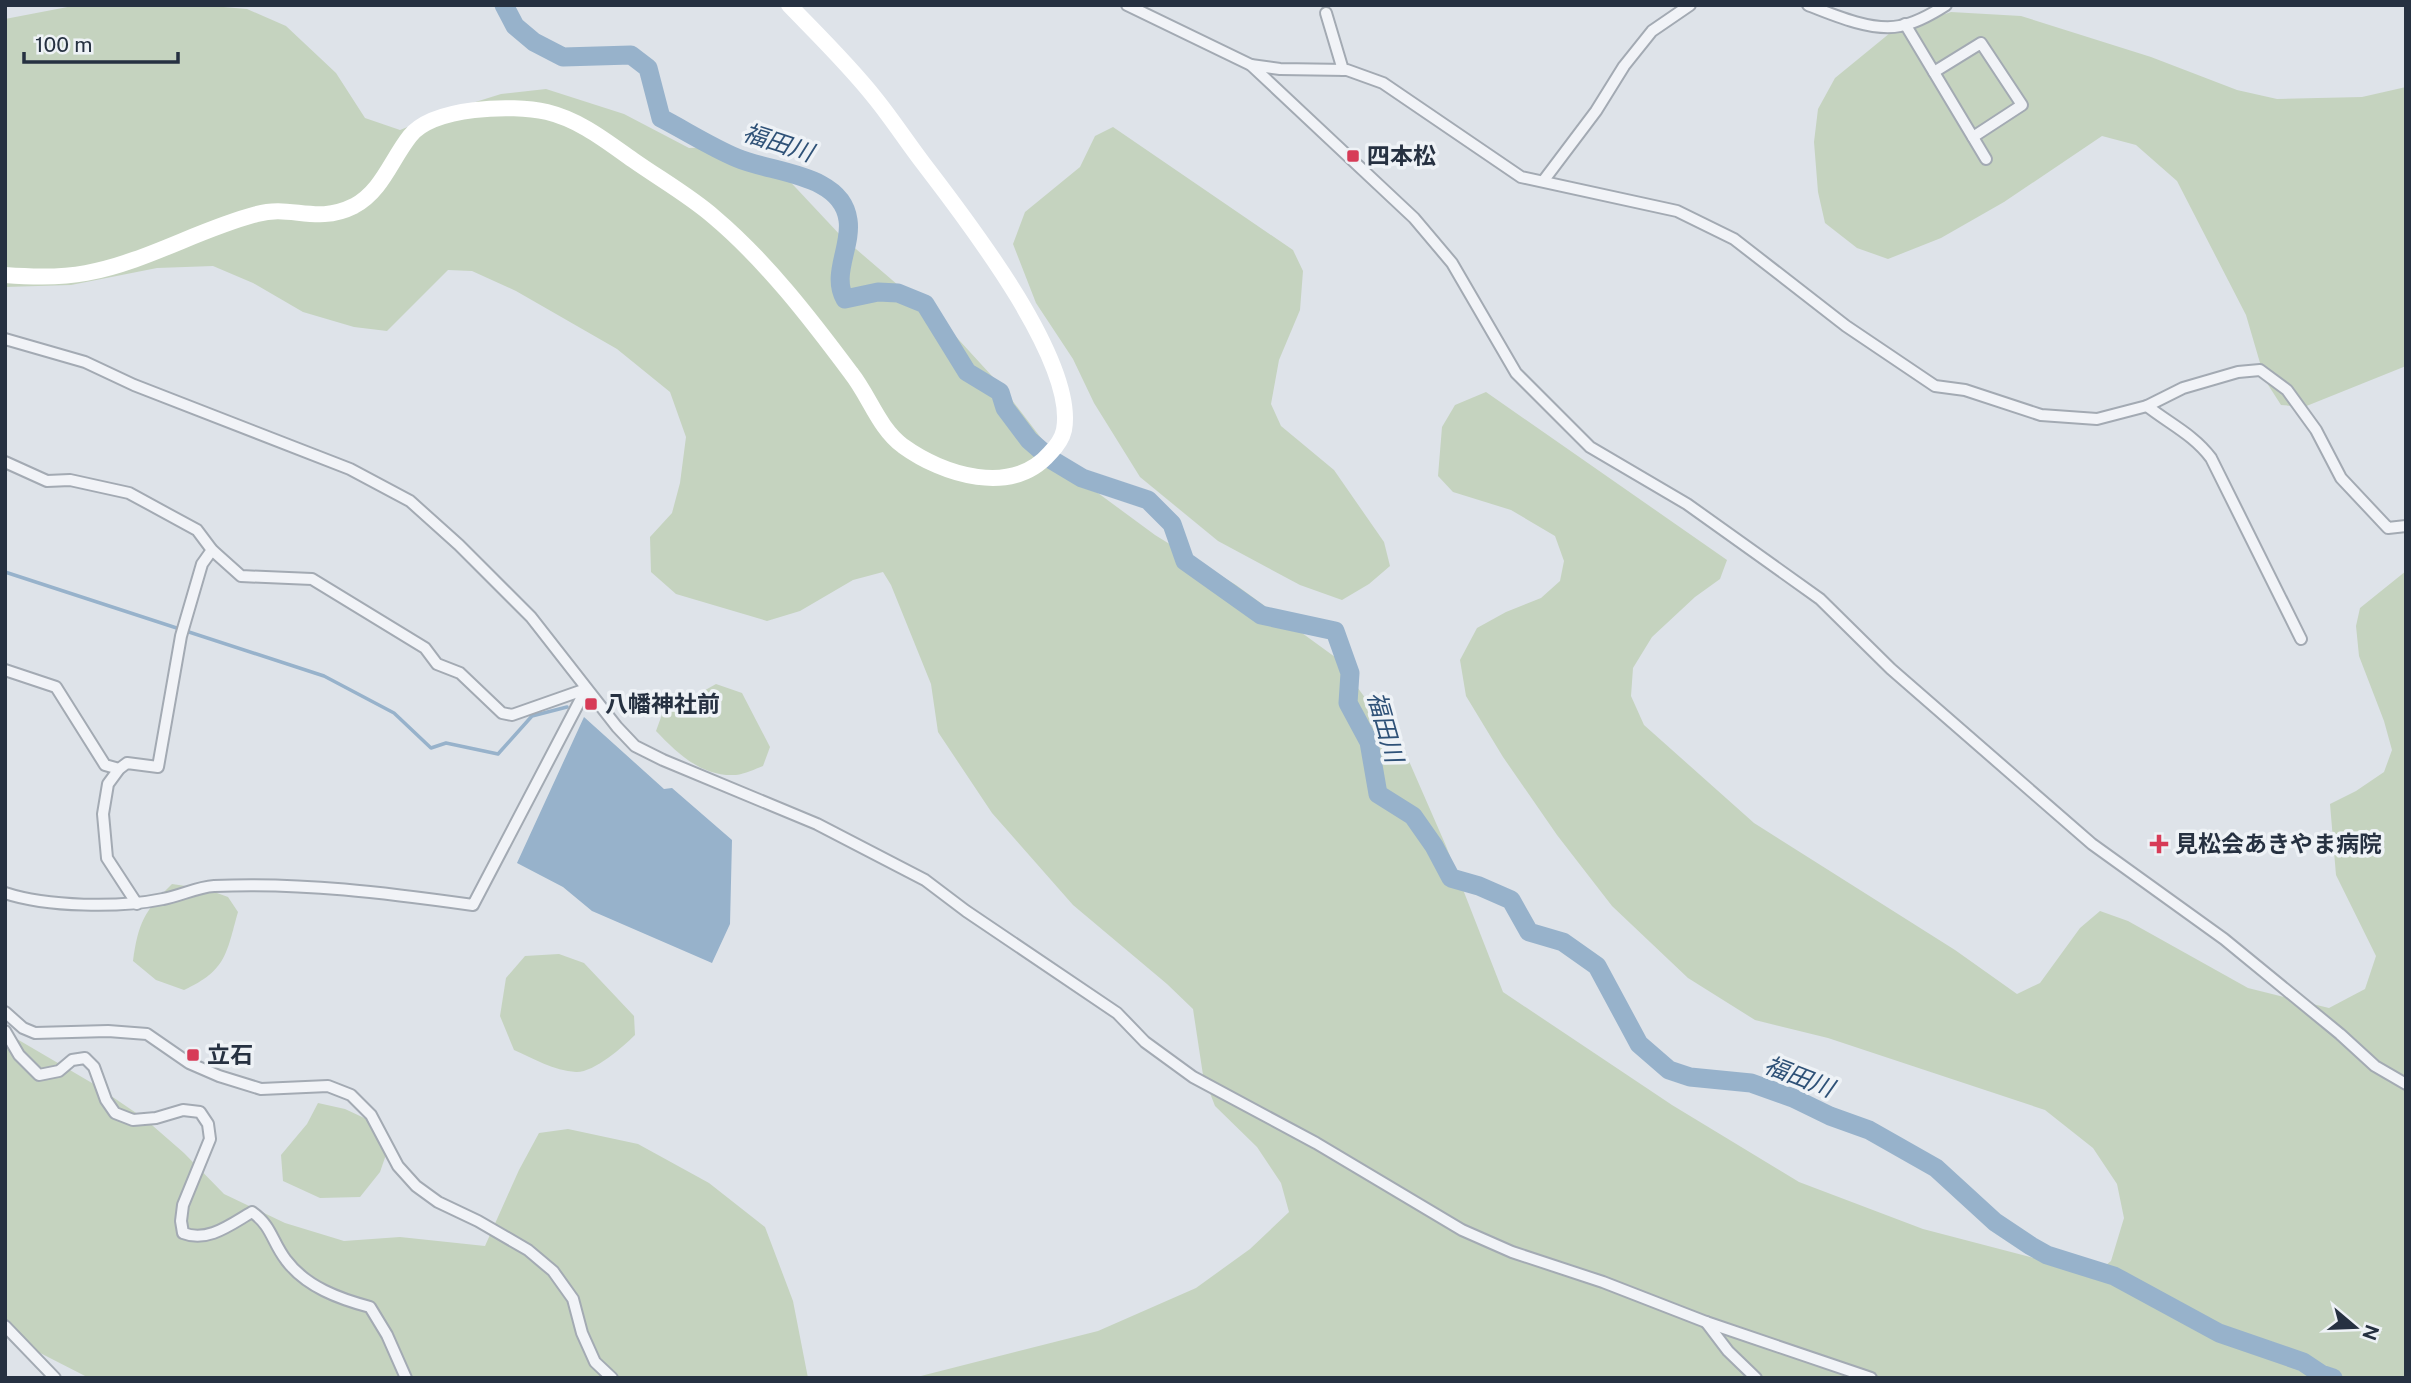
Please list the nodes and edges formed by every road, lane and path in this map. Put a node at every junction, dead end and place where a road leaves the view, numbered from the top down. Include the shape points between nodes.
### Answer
1 (789, 5) edge
2 (1127, 5) edge
3 (1690, 5) edge
4 (1808, 5) edge
5 (1945, 5) edge
6 (1326, 13) dead end
7 (1905, 24) junction
8 (1251, 65) junction
9 (1343, 70) junction
10 (1934, 72) junction
11 (1973, 137) junction
12 (1986, 159) dead end
13 (1544, 180) junction
14 (5, 275) edge
15 (5, 339) edge
16 (2147, 406) junction
17 (5, 462) edge
18 (2406, 526) edge
19 (212, 550) junction
20 (2301, 639) dead end
21 (5, 670) edge
22 (586, 689) junction
23 (119, 769) junction
24 (5, 892) edge
25 (137, 904) junction
26 (5, 1012) edge
27 (5, 1031) edge
28 (2406, 1084) edge
29 (1706, 1322) junction
30 (5, 1326) edge
31 (55, 1378) edge
32 (406, 1378) edge
33 (612, 1378) edge
34 (1756, 1378) edge
35 (1871, 1378) edge

1 - 14 street via 875,97 977,235 1032,324 1063,395 1064,428 1056,447 1034,467 996,480 937,465 906,449 888,434 855,376 782,287 713,215 583,125 547,112 505,108 461,112 429,122 414,131 387,175 365,198 333,213 262,212 91,272
2 - 8 street
3 - 13 street via 1652,31
4 - 7 street via 1881,26
5 - 7 street
6 - 9 street
7 - 10 street
8 - 9 street
8 - 28 street via 1414,218 1452,263 1516,373 1590,447 1687,504 1820,599 1891,669 2092,844 2224,939 2375,1066
9 - 13 street via 1383,82 1521,177
10 - 11 street
10 - 11 street via 1981,43 2022,105
11 - 12 street
13 - 16 street via 1677,211 1734,239 1846,326 1935,386 1965,390 2040,415 2097,419
15 - 22 street via 85,362 350,469 410,501 531,617
16 - 18 street via 2183,388 2260,370 2287,390 2356,495 2388,528
16 - 20 street via 2198,441 2211,458
17 - 19 street via 47,481 70,480 130,494 197,530
19 - 22 street via 241,576 312,579 425,648 437,664 460,673 502,713 512,715
19 - 23 street via 202,564 181,636 158,767 127,763
21 - 23 street via 56,687 105,765
22 - 25 street via 473,905 302,885 210,886
22 - 29 street via 635,746 817,824 925,880 1118,1013 1145,1042 1226,1097 1316,1143 1462,1230
23 - 25 street via 108,784 103,814 107,858
24 - 25 street via 19,898 99,906
26 - 33 street via 35,1033 147,1034 189,1063 261,1089 328,1086 351,1095 370,1115 398,1166 416,1186 528,1250 553,1271 573,1299 595,1362
27 - 32 street via 19,1055 39,1075 85,1058 94,1067 115,1113 133,1120 183,1110 200,1112 210,1139 183,1205 183,1233 211,1235 252,1212 264,1220 286,1261 307,1279 335,1298 370,1307
29 - 34 street
29 - 35 street
30 - 31 street

